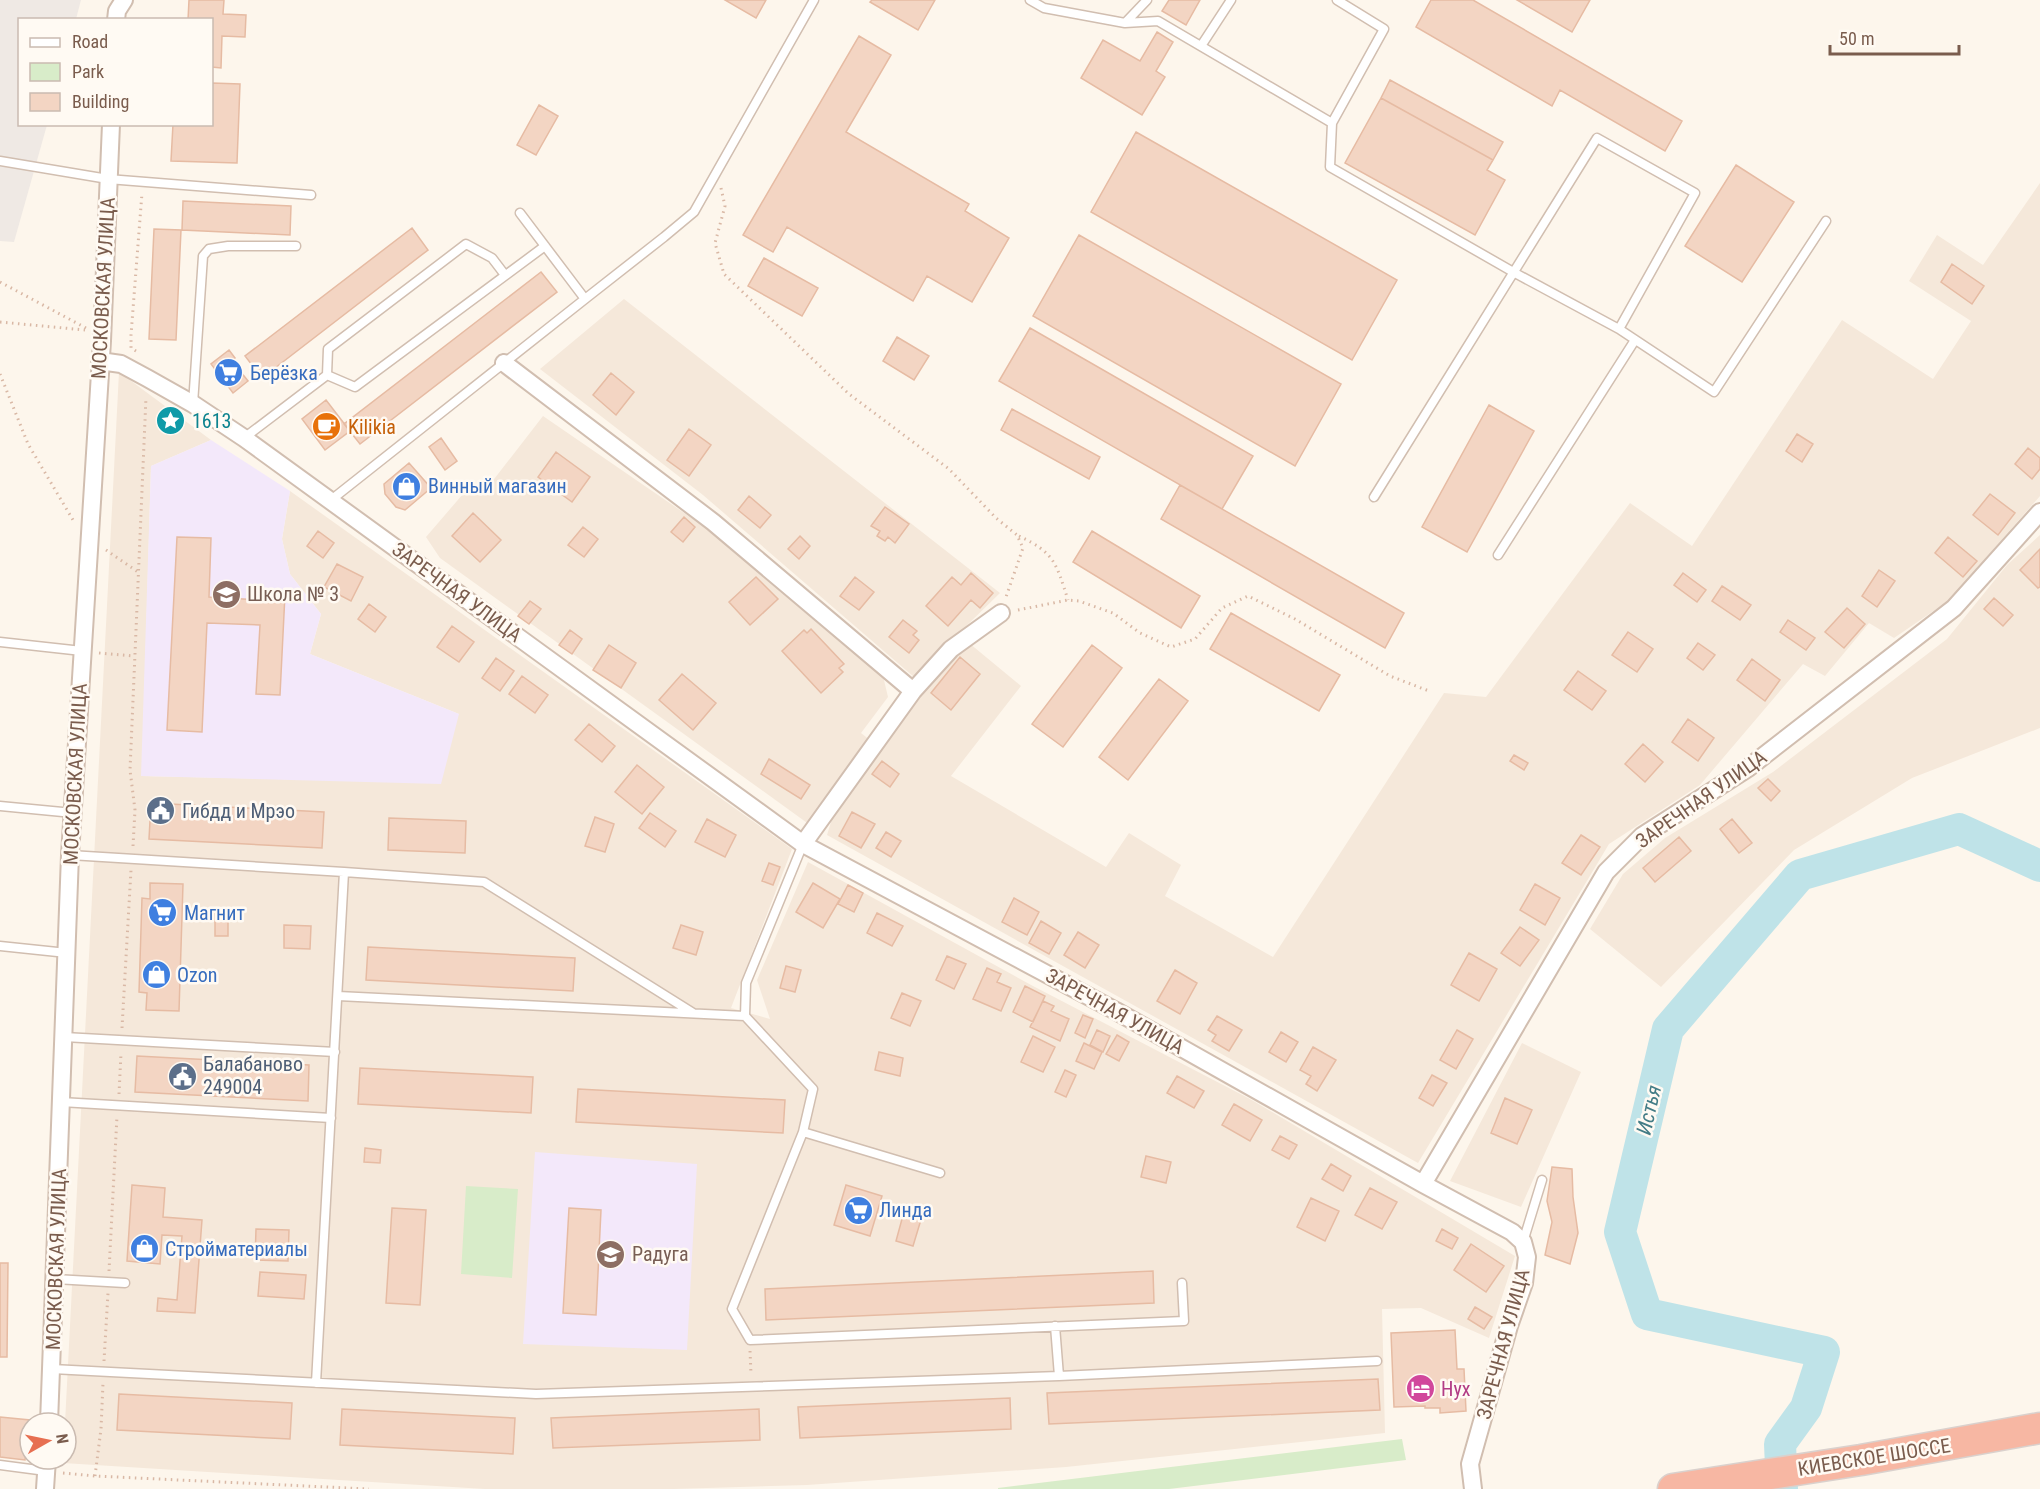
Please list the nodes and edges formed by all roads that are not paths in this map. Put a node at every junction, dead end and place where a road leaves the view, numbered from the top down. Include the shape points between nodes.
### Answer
1 (124, 0) edge
2 (814, 0) edge
3 (1030, 0) edge
4 (1147, 0) edge
5 (1231, 0) edge
6 (1337, 0) edge
7 (117, 18) edge
8 (1125, 23) junction
9 (1201, 46) junction
10 (1332, 123) junction
11 (111, 126) edge
12 (0, 161) edge
13 (108, 179) junction
14 (311, 195) dead end
15 (520, 213) dead end
16 (1826, 221) dead end
17 (296, 246) dead end
18 (545, 246) junction
19 (1515, 273) junction
20 (505, 275) junction
21 (585, 299) junction
22 (1618, 329) junction
23 (1635, 340) junction
24 (100, 361) junction
25 (504, 363) junction
26 (327, 375) junction
27 (193, 404) junction
28 (244, 438) junction
29 (1374, 497) dead end
30 (331, 500) junction
31 (2040, 513) edge
32 (1498, 555) dead end
33 (1001, 613) road end
34 (0, 642) edge
35 (82, 651) junction
36 (913, 691) junction
37 (0, 806) edge
38 (73, 813) junction
39 (803, 844) junction
40 (70, 855) junction
41 (344, 872) junction
42 (0, 946) edge
43 (66, 953) junction
44 (338, 996) junction
45 (694, 1014) junction
46 (745, 1016) junction
47 (64, 1037) junction
48 (335, 1052) junction
49 (61, 1102) junction
50 (331, 1118) junction
51 (802, 1132) junction
52 (940, 1173) dead end
53 (1542, 1180) dead end
54 (1423, 1184) junction
55 (1523, 1242) junction
56 (55, 1279) junction
57 (125, 1283) dead end
58 (1182, 1283) dead end
59 (1055, 1326) junction
60 (1377, 1362) dead end
61 (52, 1369) junction
62 (1059, 1377) junction
63 (316, 1383) junction
64 (50, 1411) edge
65 (2040, 1428) edge
66 (0, 1465) edge
67 (18, 1465) edge
68 (46, 1471) edge
69 (1684, 1487) edge
70 (45, 1489) edge
71 (1473, 1489) edge

1 - 7 street
2 - 21 lane via 694,212
3 - 8 lane via 1044,8
4 - 8 lane
5 - 9 lane
6 - 10 lane via 1384,29
8 - 9 lane via 1158,21
9 - 10 lane
10 - 19 lane via 1330,167
11 - 13 street, МОСКОВСКАЯ УЛИЦА
12 - 13 lane
13 - 14 lane
13 - 24 street, МОСКОВСКАЯ УЛИЦА
15 - 18 lane
16 - 23 lane via 1714,392
17 - 27 lane via 228,246 209,249 202,256
18 - 20 lane
18 - 21 lane
19 - 22 lane
19 - 22 lane via 1597,138 1695,193
19 - 29 lane
20 - 26 lane via 355,387
20 - 26 lane via 492,258 465,244 328,349
21 - 25 lane
22 - 23 lane
23 - 32 lane
24 - 27 street, ЗАРЕЧНАЯ УЛИЦА via 121,364
24 - 35 street, МОСКОВСКАЯ УЛИЦА
25 - 30 lane
25 - 36 street via 712,522
26 - 28 lane
27 - 28 street, ЗАРЕЧНАЯ УЛИЦА
28 - 30 street, ЗАРЕЧНАЯ УЛИЦА
30 - 39 street, ЗАРЕЧНАЯ УЛИЦА
31 - 54 street, ЗАРЕЧНАЯ УЛИЦА via 1954,608 1748,768 1642,836 1606,872
33 - 36 street via 951,649
34 - 35 lane
35 - 38 street, МОСКОВСКАЯ УЛИЦА
36 - 39 street
37 - 38 lane
38 - 40 street, МОСКОВСКАЯ УЛИЦА
39 - 46 lane via 746,983
39 - 54 street, ЗАРЕЧНАЯ УЛИЦА via 1116,1011
40 - 41 lane
40 - 43 street, МОСКОВСКАЯ УЛИЦА
41 - 44 lane
41 - 45 lane via 484,882
42 - 43 lane
43 - 47 street, МОСКОВСКАЯ УЛИЦА
44 - 45 lane
44 - 48 lane
45 - 46 lane
46 - 51 lane via 813,1089
47 - 48 lane
47 - 49 street, МОСКОВСКАЯ УЛИЦА
48 - 50 lane
49 - 50 lane
49 - 56 street, МОСКОВСКАЯ УЛИЦА
50 - 63 lane
51 - 52 lane
51 - 59 lane via 732,1309 750,1340
53 - 55 lane
54 - 55 street, ЗАРЕЧНАЯ УЛИЦА via 1512,1232
55 - 71 street, ЗАРЕЧНАЯ УЛИЦА via 1527,1257 1524,1283 1470,1464
56 - 57 lane
56 - 61 street, МОСКОВСКАЯ УЛИЦА
58 - 59 lane via 1184,1321
59 - 62 lane
60 - 62 lane
61 - 63 lane
61 - 64 street, МОСКОВСКАЯ УЛИЦА
62 - 63 lane via 536,1394
65 - 69 highway, КИЕВСКОЕ ШОССЕ
66 - 67 lane
68 - 70 street

